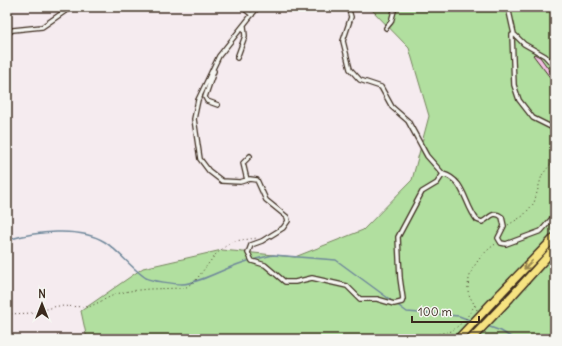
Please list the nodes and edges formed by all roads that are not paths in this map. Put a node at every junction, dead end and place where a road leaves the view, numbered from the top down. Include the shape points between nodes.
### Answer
1 (71, 7) edge
2 (242, 7) edge
3 (258, 7) edge
4 (348, 7) edge
5 (395, 7) edge
6 (508, 7) edge
7 (252, 15) junction
8 (244, 26) junction
9 (386, 28) dead end
10 (7, 33) edge
11 (514, 34) junction
12 (237, 58) dead end
13 (214, 66) junction
14 (555, 67) edge
15 (218, 105) dead end
16 (555, 129) edge
17 (250, 156) dead end
18 (555, 167) edge
19 (443, 174) junction
20 (247, 180) junction
21 (555, 182) edge
22 (555, 215) edge
23 (555, 237) edge
24 (555, 248) edge
25 (458, 339) edge
26 (472, 339) edge

1 - 10 street via 42,27
2 - 7 street
3 - 7 street
4 - 19 street via 351,17 343,41 351,71 360,80 381,87 392,107 408,121 427,156
5 - 9 street via 391,22
6 - 11 street
7 - 8 street
8 - 12 street via 245,36
8 - 13 street via 222,51
11 - 14 street via 524,44 540,51
11 - 16 street via 514,85 519,100 533,118
13 - 15 street via 205,97 207,101
13 - 20 street via 194,113 200,159 222,181
17 - 20 street via 242,163
18 - 21 street
19 - 20 street via 437,183 422,192 398,237 403,299 400,303 394,304 377,299 360,299 347,286 317,279 285,282 265,265 252,261 248,250 251,245 283,228 288,220 266,200 257,180
19 - 22 street via 454,178 459,184 477,220 482,222 489,215 497,214 502,217 504,226 498,235 499,241 506,244 538,233
23 -> 25 highway, bridge
24 - 26 highway, bridge

